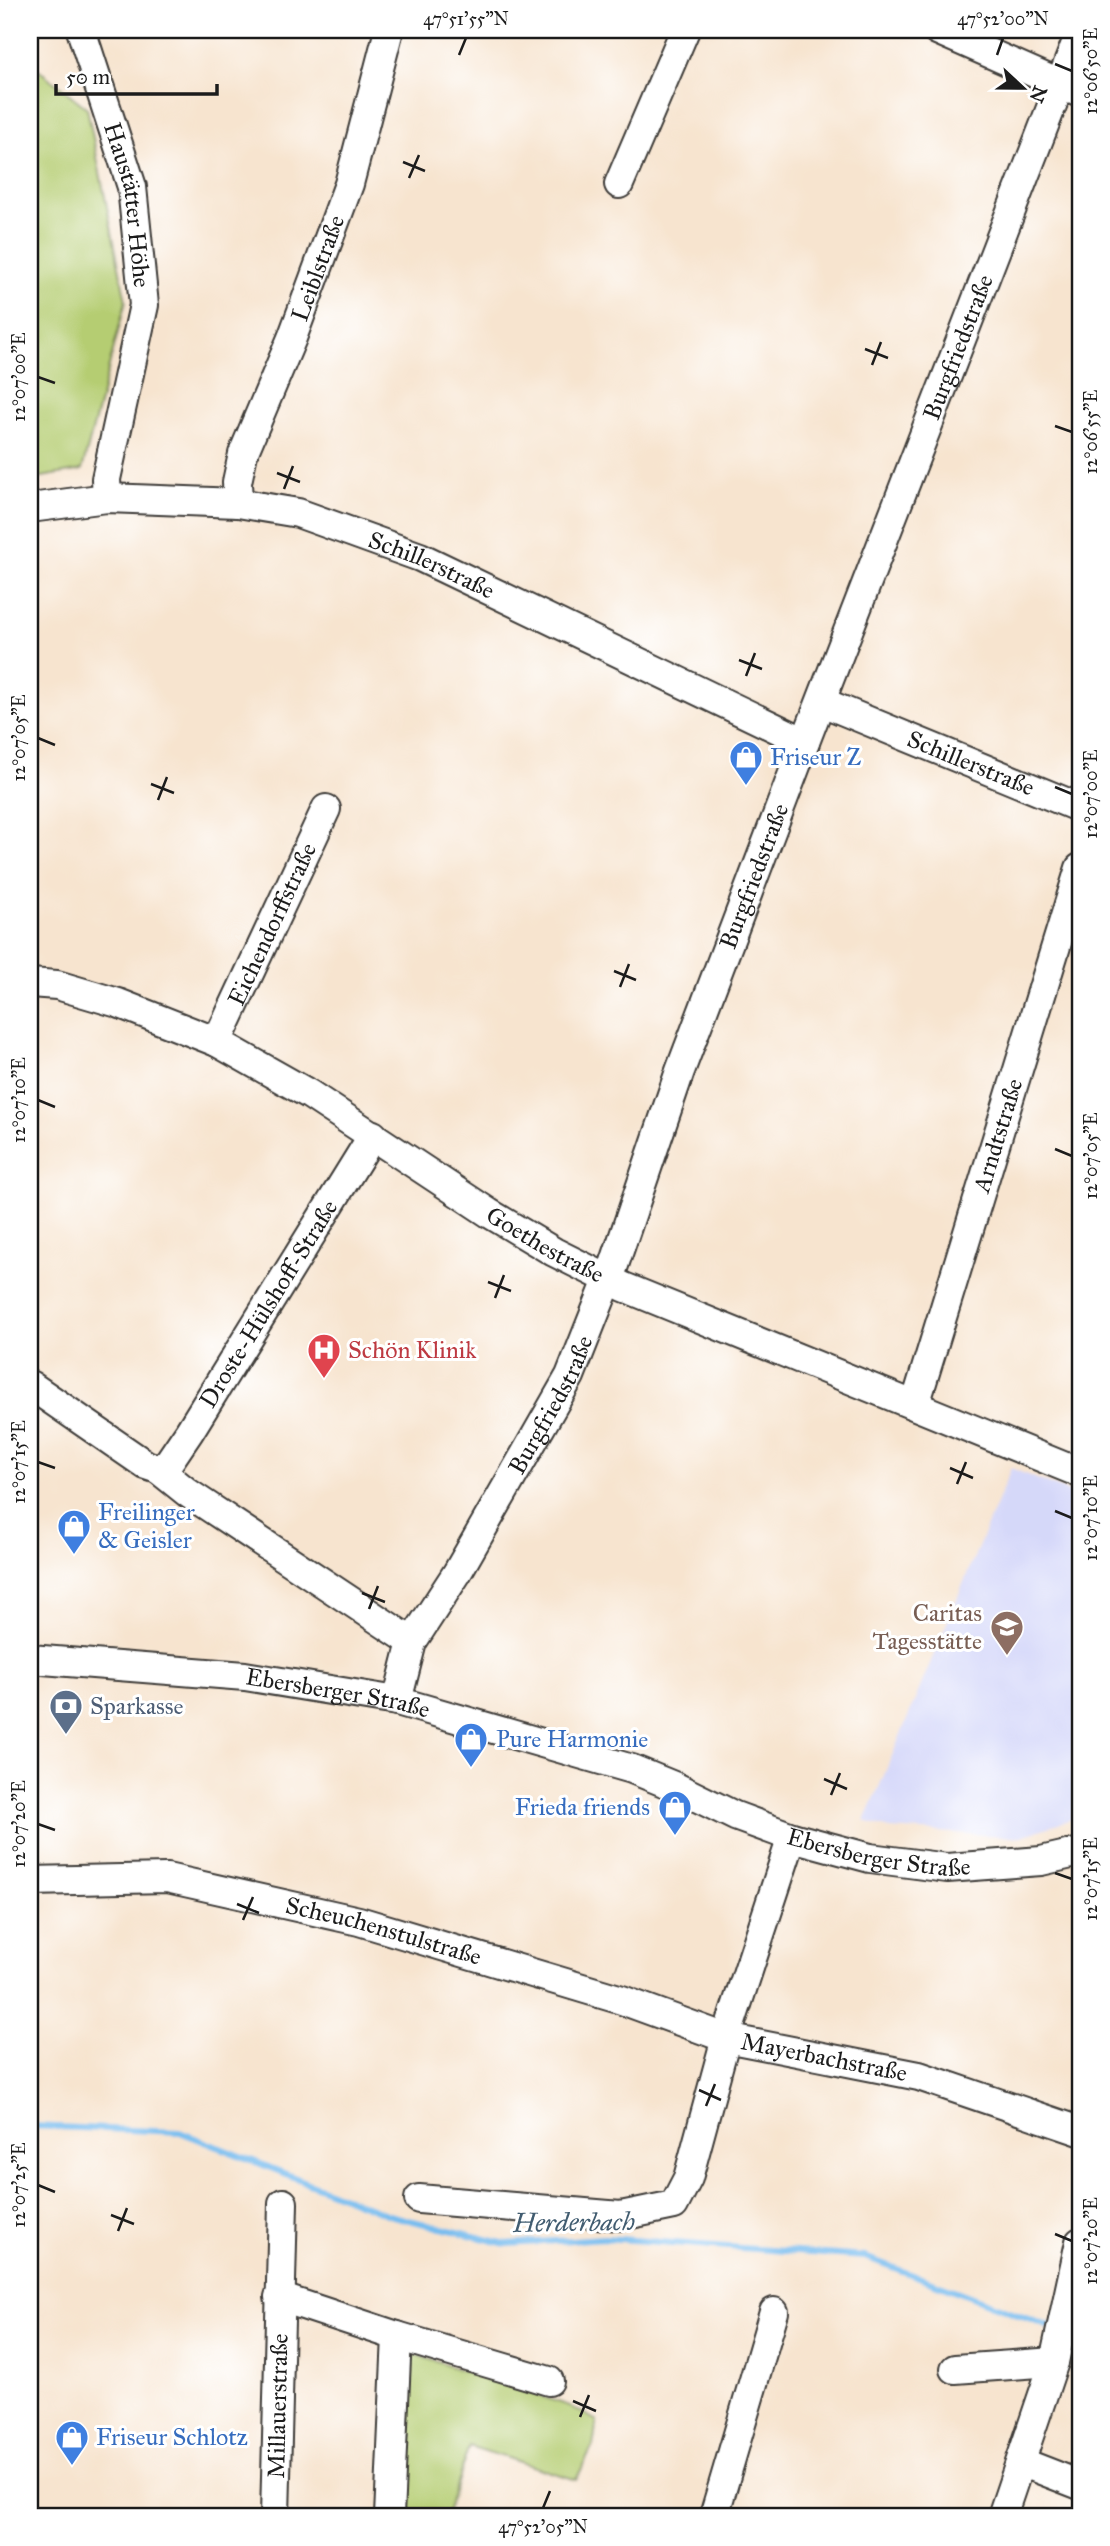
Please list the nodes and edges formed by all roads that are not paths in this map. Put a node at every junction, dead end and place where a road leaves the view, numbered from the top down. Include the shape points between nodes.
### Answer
1 (389, 30) edge
2 (685, 30) edge
3 (937, 30) edge
4 (85, 32) edge
5 (1080, 33) edge
6 (1070, 89) edge
7 (619, 184) dead end
8 (107, 498) junction
9 (238, 503) junction
10 (30, 508) edge
11 (822, 702) junction
12 (805, 742) junction
13 (326, 808) dead end
14 (1080, 808) edge
15 (1080, 868) edge
16 (30, 984) edge
17 (217, 1042) junction
18 (373, 1135) junction
19 (608, 1279) junction
20 (30, 1385) edge
21 (915, 1405) junction
22 (158, 1469) junction
23 (1080, 1473) edge
24 (412, 1643) junction
25 (30, 1659) edge
26 (397, 1701) junction
27 (792, 1837) junction
28 (1080, 1852) edge
29 (30, 1881) edge
30 (726, 2038) junction
31 (1080, 2132) edge
32 (419, 2199) dead end
33 (283, 2203) dead end
34 (1080, 2242) edge
35 (279, 2297) junction
36 (1071, 2302) edge
37 (774, 2312) dead end
38 (397, 2336) junction
39 (1055, 2360) junction
40 (955, 2369) dead end
41 (549, 2381) dead end
42 (1021, 2462) junction
43 (1080, 2485) edge
44 (275, 2516) edge
45 (389, 2516) edge
46 (713, 2516) edge
47 (1002, 2516) edge

1 - 9 street, Leiblstraße via 349,184 243,454
2 - 7 street
3 - 6 street
4 - 8 street, Haustätter Höhe via 132,187 144,305 106,479
5 - 6 street, Burgfriedstraße
6 - 11 street, Burgfriedstraße via 916,452
8 - 9 street, Schillerstraße
8 - 10 street, Schillerstraße
9 - 12 street, Schillerstraße via 298,513 420,557
11 - 12 street, Burgfriedstraße
11 - 14 street, Schillerstraße
12 - 19 street, Burgfriedstraße via 680,1071
13 - 17 street, Eichendorffstraße
15 - 21 street, Arndtstraße
16 - 17 street, Goethestraße via 57,985 118,1003
17 - 18 street, Goethestraße
18 - 19 street, Goethestraße via 489,1213
18 - 22 street, Droste-Hülshoff-Straße via 189,1432 168,1463
19 - 21 street, Goethestraße
19 - 24 street, Burgfriedstraße via 570,1376
20 - 22 street
21 - 23 street, Goethestraße
22 - 24 street
24 - 26 street, Burgfriedstraße
25 - 26 street, Ebersberger Straße via 245,1676
26 - 27 street, Ebersberger Straße via 632,1769
27 - 28 street, Ebersberger Straße via 870,1858 947,1868 1041,1861
27 - 30 street, Mayerbachstraße
29 - 30 street, Scheuchenstulstraße via 167,1878 333,1915 622,2000
30 - 31 street, Mayerbachstraße via 919,2076
30 - 32 street via 688,2178 674,2205 621,2216
33 - 35 street, Millauerstraße
34 - 36 street
35 - 38 street, Millauerstraße
35 - 44 street, Millauerstraße
36 - 39 street
37 - 46 street
38 - 41 street, Millauerstraße
38 - 45 street
39 - 40 street
39 - 42 street
42 - 43 street
42 - 47 street

